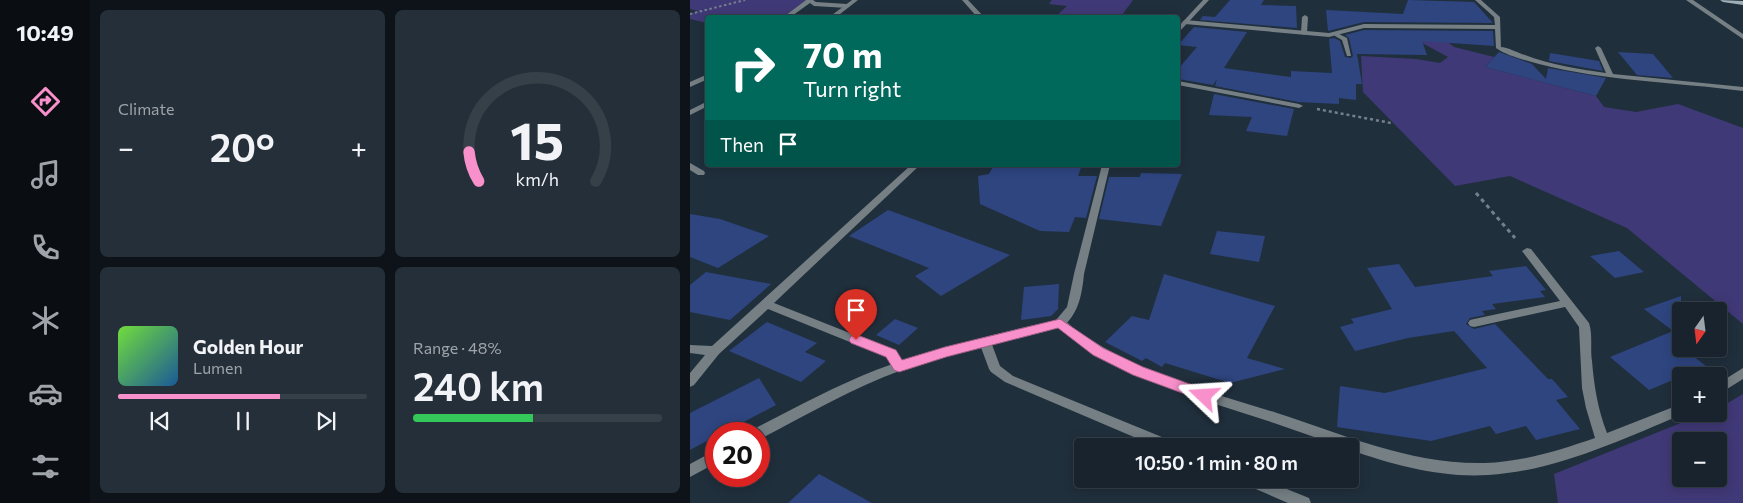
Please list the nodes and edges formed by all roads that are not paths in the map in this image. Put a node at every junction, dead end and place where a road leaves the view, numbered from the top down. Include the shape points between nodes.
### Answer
1 (810, 0) edge
2 (855, 0) edge
3 (965, 0) edge
4 (1206, 0) edge
5 (1478, 0) edge
6 (1689, 0) edge
7 (1723, 0) edge
8 (1743, 3) edge
9 (847, 6) junction
10 (789, 15) edge
11 (835, 15) edge
12 (979, 15) edge
13 (1305, 18) dead end
14 (1185, 22) junction
15 (1498, 27) junction
16 (1180, 28) edge
17 (1304, 33) junction
18 (1337, 35) junction
19 (1743, 37) edge
20 (1598, 48) dead end
21 (1349, 55) dead end
22 (1611, 76) junction
23 (705, 78) edge
24 (1180, 83) edge
25 (690, 85) edge
26 (1743, 89) edge
27 (705, 105) edge
28 (1299, 106) road end
29 (690, 113) edge
30 (690, 166) edge
31 (914, 167) edge
32 (1106, 167) edge
33 (701, 173) dead end
34 (1526, 251) road end
35 (1567, 303) junction
36 (767, 304) junction
37 (1060, 323) junction
38 (1474, 323) dead end
39 (985, 342) junction
40 (690, 349) edge
41 (716, 351) junction
42 (899, 366) junction
43 (1743, 373) edge
44 (690, 382) edge
45 (1727, 383) edge
46 (1672, 413) edge
47 (770, 428) edge
48 (1151, 438) edge
49 (1603, 440) junction
50 (705, 462) edge
51 (690, 471) edge
52 (1268, 488) edge
53 (1304, 503) edge

1 - 9 street via 814,4
1 - 10 street
2 - 9 street
3 - 12 street
4 - 14 street
5 - 15 street via 1495,14
6 - 19 street
7 - 8 main road
9 - 11 street
13 - 17 street
14 - 16 street
14 - 17 street
15 - 18 street via 1364,26 1345,29
15 - 22 street via 1499,48 1519,56
17 - 18 street
18 - 21 street via 1345,39
20 - 22 street
22 - 26 street via 1699,82
23 - 25 street
24 - 28 street
27 - 29 street
30 - 33 street
31 - 36 street
32 - 37 street via 1074,307 1069,317
34 - 35 street
35 - 38 street
35 - 49 street via 1587,333 1584,352 1591,408
36 - 41 street
36 - 42 street via 891,354
37 - 39 street
37 - 49 street via 1098,352 1138,371 1418,464 1487,470 1529,464
39 - 42 street
39 - 48 street via 995,369 1009,379
40 - 41 street
41 - 44 street
42 - 47 street
43 - 45 street
46 - 49 street
50 - 51 street
52 - 53 street

